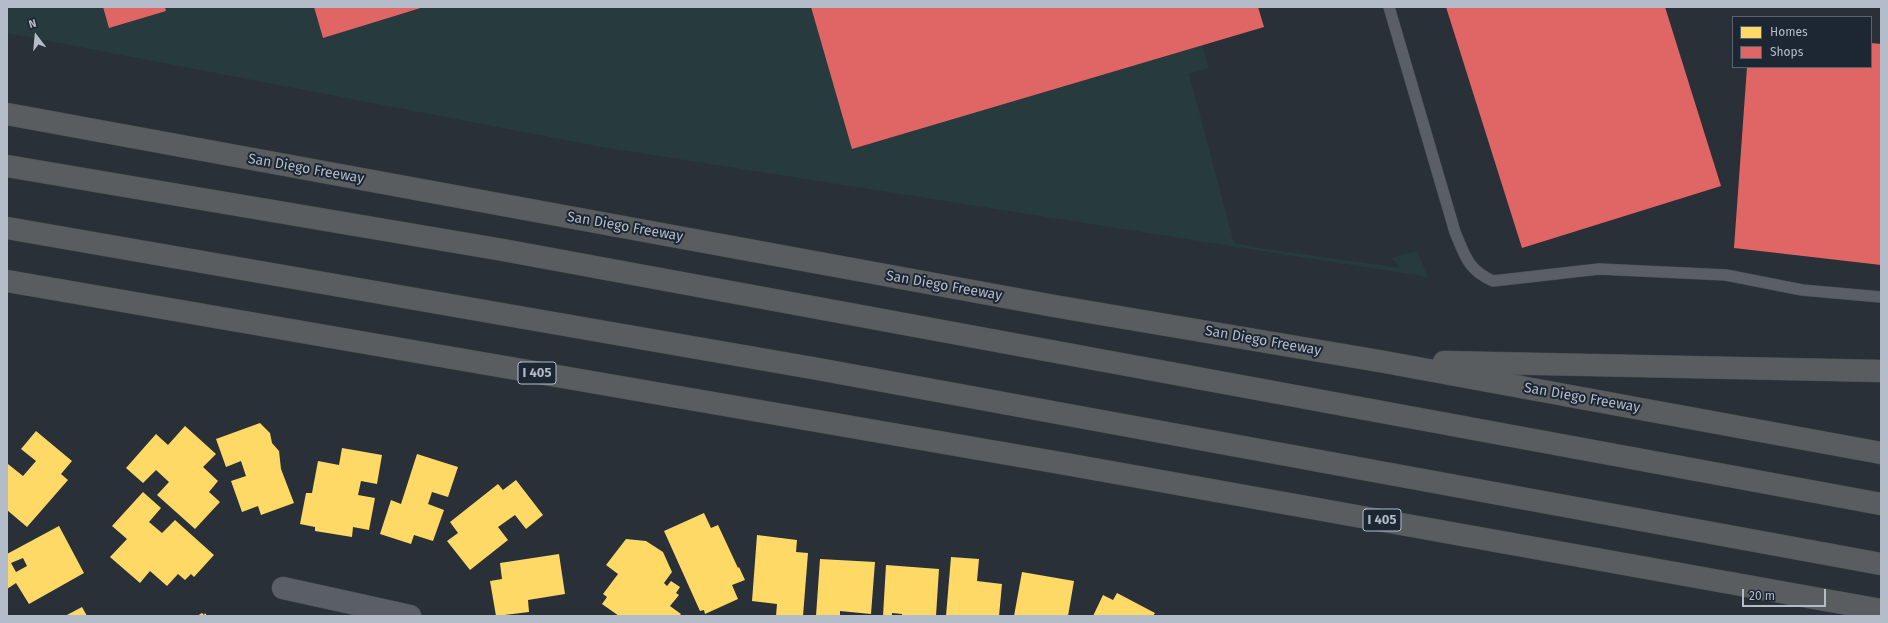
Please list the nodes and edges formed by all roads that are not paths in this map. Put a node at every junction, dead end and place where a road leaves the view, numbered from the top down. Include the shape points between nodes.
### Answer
1 (1389, 7) edge
2 (7, 114) edge
3 (7, 166) edge
4 (7, 228) edge
5 (7, 281) edge
6 (1881, 297) edge
7 (1379, 361) junction
8 (1881, 371) edge
9 (1881, 453) edge
10 (1881, 504) edge
11 (1881, 564) edge
12 (283, 588) dead end
13 (1881, 610) edge
14 (410, 616) edge

1 - 6 lane via 1456,232 1467,262 1481,276 1493,281 1599,269 1726,276 1802,290
2 - 7 highway, San Diego Freeway via 1046,305
3 - 10 highway via 503,250
4 - 11 highway via 818,369
5 - 13 highway, I 405 via 1066,464
7 - 8 highway
7 - 9 highway, San Diego Freeway
12 - 14 street

